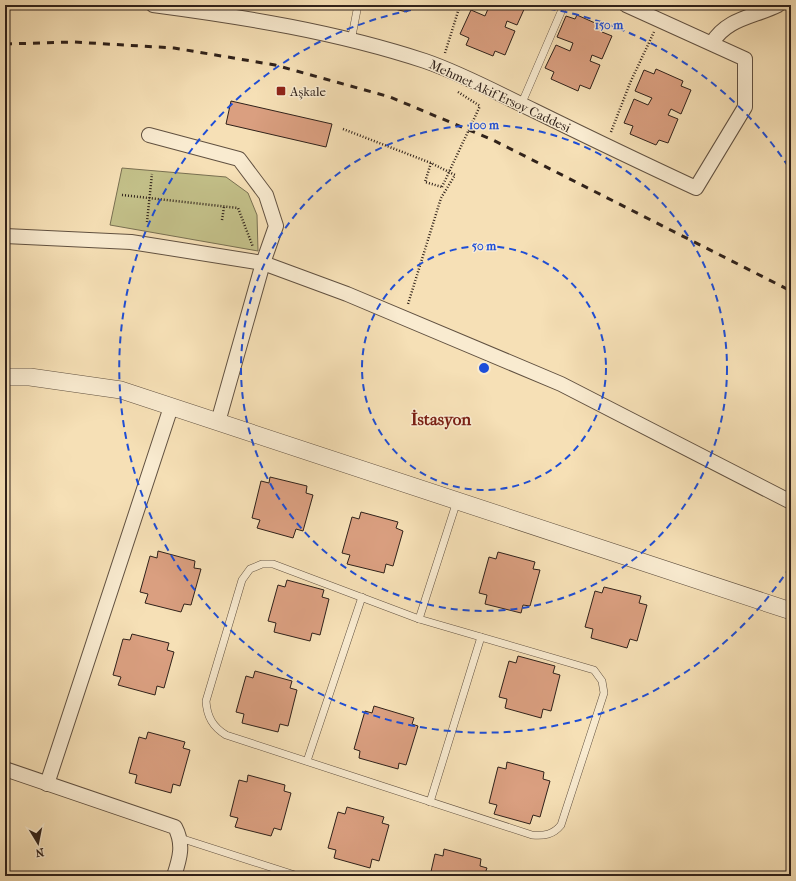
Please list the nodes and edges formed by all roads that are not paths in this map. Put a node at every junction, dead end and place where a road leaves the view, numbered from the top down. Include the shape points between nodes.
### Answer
1 (153, 5) edge
2 (358, 5) edge
3 (564, 5) edge
4 (626, 5) edge
5 (778, 5) edge
6 (351, 40) junction
7 (712, 43) junction
8 (521, 105) junction
9 (149, 135) dead end
10 (5, 236) edge
11 (263, 263) junction
12 (5, 377) edge
13 (171, 407) junction
14 (218, 422) junction
15 (457, 501) junction
16 (791, 502) edge
17 (362, 597) junction
18 (791, 611) edge
19 (419, 619) junction
20 (481, 637) junction
21 (307, 761) junction
22 (5, 769) edge
23 (47, 784) junction
24 (430, 802) junction
25 (180, 838) junction
26 (174, 876) edge
27 (298, 876) edge

1 - 6 street, Mehmet Akif Ersoy Caddesi via 253,20
2 - 6 lane
3 - 8 lane
4 - 7 street
5 - 7 street via 732,23 721,31
6 - 8 street, Mehmet Akif Ersoy Caddesi via 460,74
7 - 8 street, Mehmet Akif Ersoy Caddesi via 745,60 745,107 696,188
9 - 11 street via 239,159 266,195 276,226
10 - 11 street via 131,242
11 - 14 street
11 - 16 street via 561,384
12 - 13 street via 30,377 121,390
13 - 14 street
13 - 23 street
14 - 15 street
15 - 18 street
15 - 19 lane
17 - 19 lane
17 - 21 lane
17 - 21 lane via 273,564 250,569 242,580 206,701 209,718 213,725 226,735
19 - 20 lane
20 - 24 lane
20 - 24 lane via 594,670 604,687 602,700 561,825 553,833 532,835
21 - 24 lane
22 - 23 street
23 - 25 street via 175,827
25 - 26 street via 181,852
25 - 27 lane

